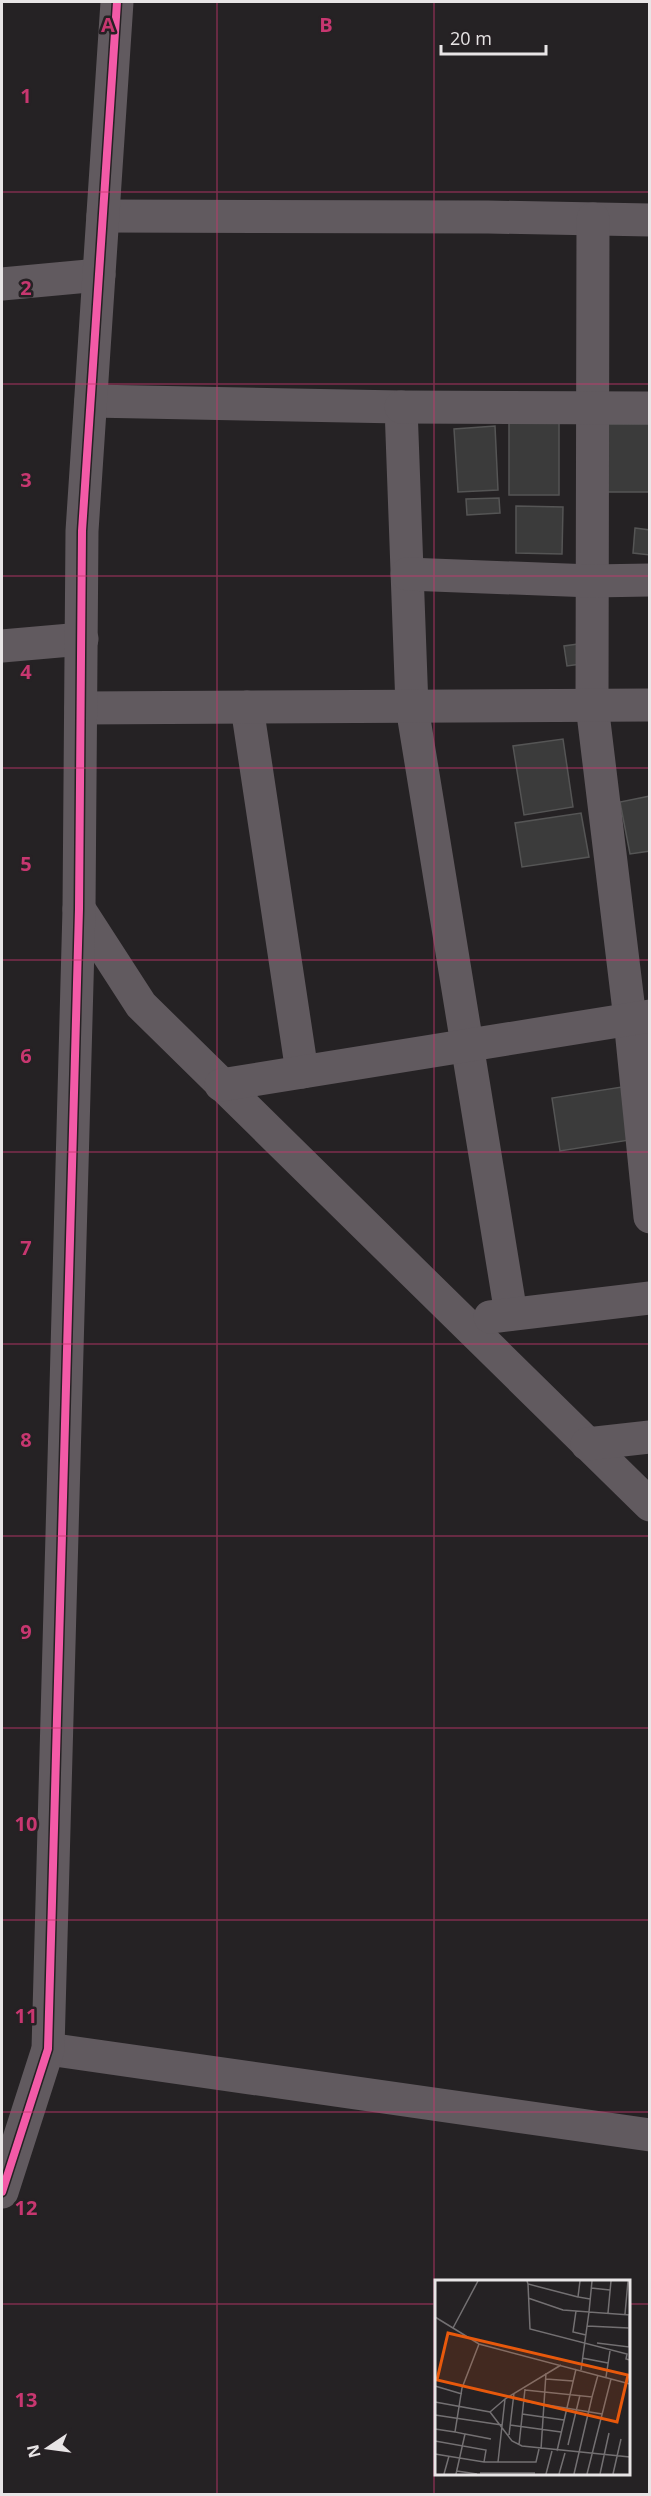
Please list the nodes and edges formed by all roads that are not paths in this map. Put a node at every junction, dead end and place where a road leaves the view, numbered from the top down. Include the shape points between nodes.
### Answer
1 (117, 2) edge
2 (103, 216) junction
3 (593, 219) junction
4 (650, 220) edge
5 (99, 275) junction
6 (2, 284) edge
7 (91, 401) junction
8 (401, 406) junction
9 (650, 408) edge
10 (593, 409) junction
11 (407, 574) junction
12 (650, 580) edge
13 (592, 581) junction
14 (82, 639) junction
15 (2, 645) edge
16 (592, 705) junction
17 (650, 705) edge
18 (247, 707) junction
19 (412, 707) junction
20 (81, 708) junction
21 (79, 909) junction
22 (640, 1017) edge
23 (467, 1045) junction
24 (302, 1072) junction
25 (221, 1085) junction
26 (650, 1217) edge
27 (650, 1298) edge
28 (511, 1314) junction
29 (461, 1321) junction
30 (650, 1437) edge
31 (587, 1444) junction
32 (650, 1506) edge
33 (48, 2049) junction
34 (650, 2135) edge
35 (2, 2192) edge

1 - 2 street
2 - 3 street
2 - 5 street
3 - 4 street
3 - 10 street
5 - 6 street
5 - 7 street
7 - 8 street
7 - 14 street via 82,531
8 - 10 street
8 - 11 street
9 - 10 street
10 - 13 street
11 - 13 street
11 - 19 street
12 - 13 street
13 - 16 street
14 - 15 street
14 - 20 street
16 - 17 street
16 - 19 street
16 - 22 street
18 - 19 street
18 - 20 street
18 - 24 street
19 - 23 street
20 - 21 street
21 - 25 street via 141,1005
21 - 33 street
22 - 23 street
22 - 26 street
23 - 24 street
23 - 28 street
24 - 25 street
25 - 29 street
27 - 28 street
28 - 29 street
29 - 31 street
30 - 31 street
31 - 32 street
33 - 34 street
33 - 35 street

